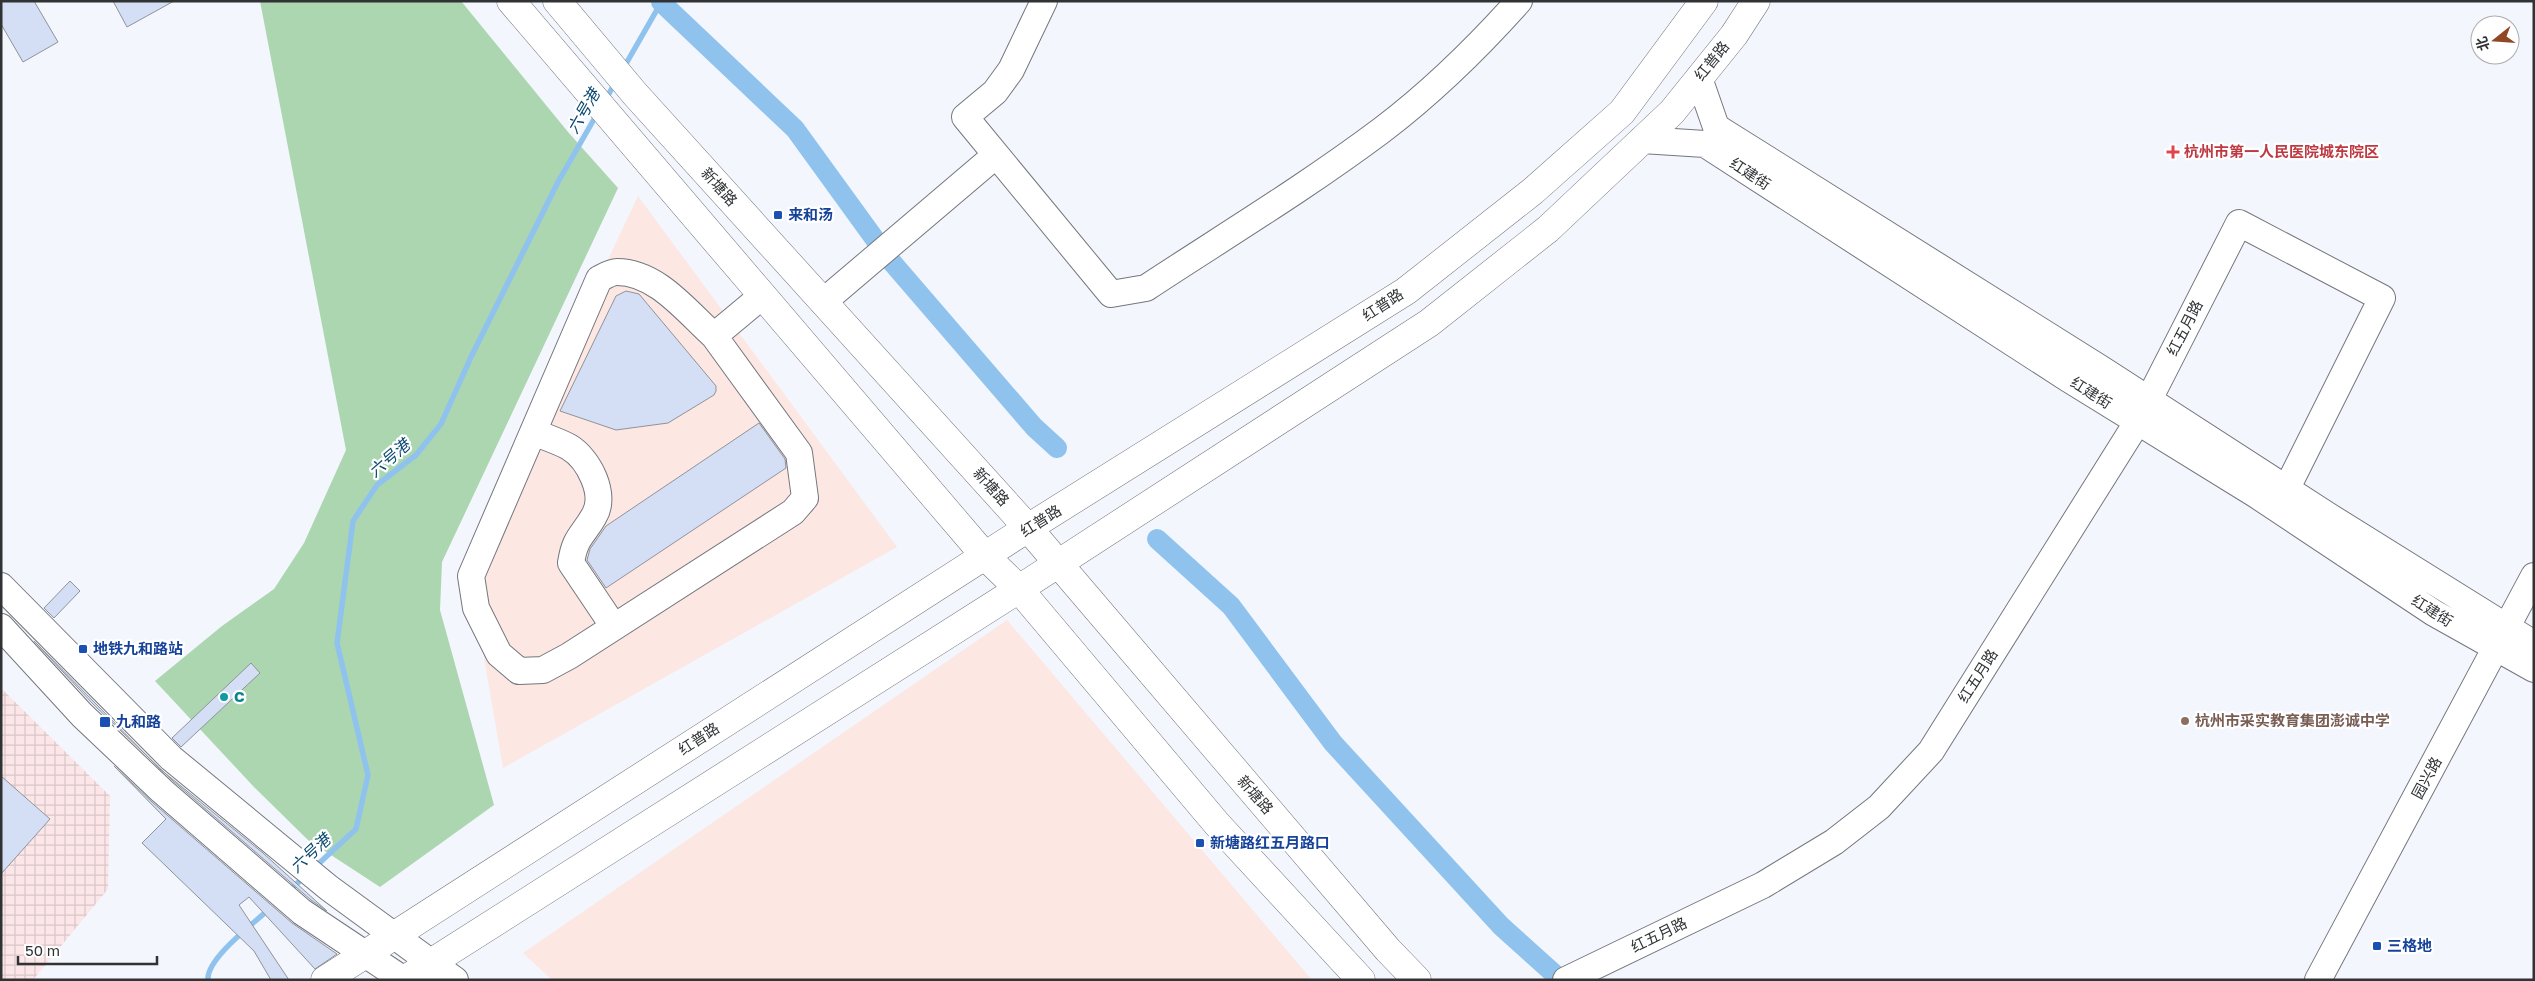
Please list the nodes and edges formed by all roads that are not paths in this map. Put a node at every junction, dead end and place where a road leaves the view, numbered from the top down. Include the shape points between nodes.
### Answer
1 (510, 1) edge
2 (557, 1) edge
3 (1044, 1) edge
4 (1519, 1) edge
5 (1704, 1) edge
6 (1756, 1) edge
7 (1699, 78) junction
8 (1642, 140) junction
9 (996, 155) junction
10 (762, 296) junction
11 (823, 302) junction
12 (714, 336) junction
13 (2143, 410) junction
14 (533, 432) junction
15 (2287, 488) junction
16 (1028, 528) junction
17 (985, 556) junction
18 (1056, 563) junction
19 (2534, 576) edge
20 (1, 586) edge
21 (1019, 589) junction
22 (1, 627) edge
23 (614, 627) junction
24 (2502, 638) junction
25 (2534, 644) edge
26 (2534, 669) edge
27 (394, 934) junction
28 (364, 953) junction
29 (432, 962) junction
30 (1574, 976) edge
31 (325, 980) edge
32 (404, 980) edge
33 (455, 980) edge
34 (1361, 980) edge
35 (1417, 980) edge
36 (2318, 980) edge

1 - 10 main road
2 - 11 main road, 新塘路 via 635,94
3 - 9 street via 1011,70 995,92 965,117
4 - 9 street via 1480,45 1383,130 1146,288 1112,294
5 - 16 main road, 红普路 via 1622,112 1533,191 1406,291
6 - 7 main road, 红普路 via 1734,35
7 - 8 main road, 红普路 via 1672,112
7 - 13 street, 红建街 via 1716,127
8 - 13 street, 红建街 via 1705,144
8 - 18 main road, 红普路 via 1548,229 1429,323
9 - 11 street
10 - 12 street
10 - 17 main road
11 - 16 main road, 新塘路
12 - 14 street via 664,290 640,275 615,271 600,279
12 - 23 street via 799,453 805,498 792,512
13 - 15 street, 红建街
13 - 15 street, 红五月路 via 2239,223 2382,298
13 - 24 street, 红建街 via 2255,494 2434,613
13 - 30 street, 红五月路 via 1931,751 1879,807 1834,842 1762,885
14 - 23 street via 570,448 590,471 600,496 595,515 580,533 571,563
14 - 23 street via 471,576 476,608 499,654 519,671 543,670
15 - 24 street, 红建街
16 - 17 main road, 红普路
16 - 18 main road, 新塘路
17 - 21 main road
17 - 27 main road, 红普路
18 - 21 main road, 红普路
18 - 35 main road, 新塘路
19 - 24 street, 园兴路
20 - 27 street via 171,758 329,888
21 - 29 main road, 红普路
21 - 34 main road via 1217,824
22 - 28 street via 82,715 162,791 302,912
24 - 25 street, 红建街
24 - 26 street, 红建街
24 - 36 street, 园兴路
27 - 28 main road, 红普路
27 - 29 street
28 - 31 main road, 红普路
28 - 32 street
29 - 32 main road, 红普路
29 - 33 street

